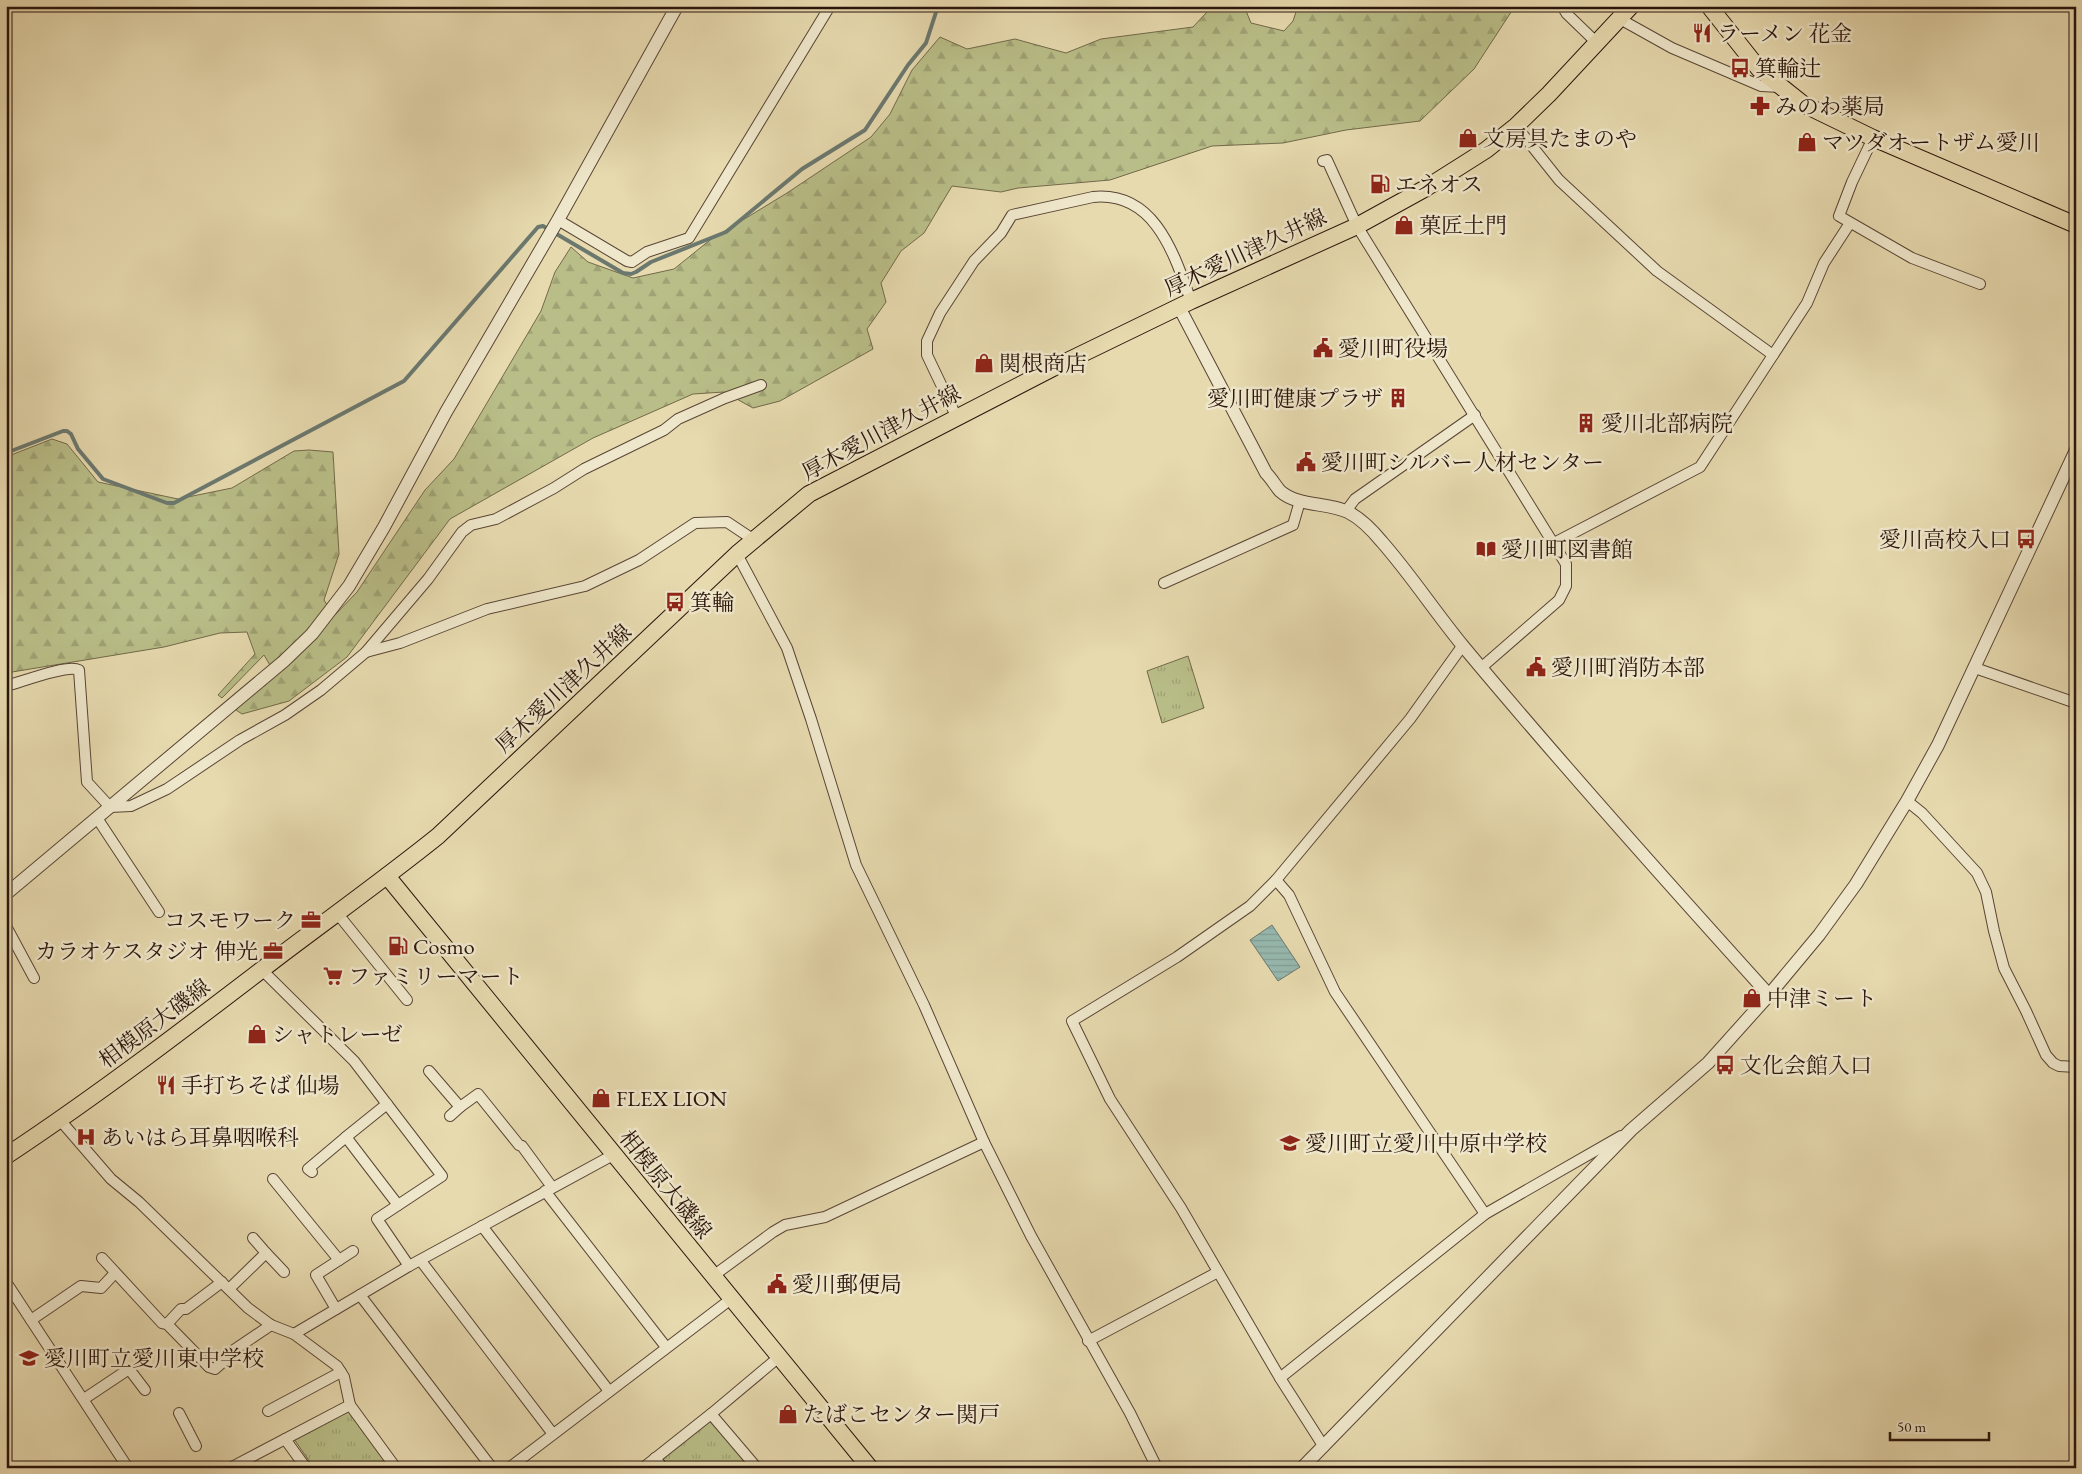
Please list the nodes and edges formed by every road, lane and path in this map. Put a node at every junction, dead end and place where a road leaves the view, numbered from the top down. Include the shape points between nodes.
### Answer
1 (677, 6) edge
2 (830, 6) edge
3 (1562, 6) edge
4 (1631, 6) edge
5 (1709, 6) edge
6 (1620, 19) junction
7 (1597, 43) junction
8 (1781, 88) junction
9 (1516, 126) junction
10 (1873, 138) junction
11 (1323, 162) dead end
12 (557, 221) junction
13 (1850, 223) junction
14 (2076, 225) edge
15 (1357, 226) junction
16 (1980, 284) dead end
17 (1185, 304) junction
18 (1774, 355) junction
19 (761, 385) dead end
20 (1475, 415) junction
21 (957, 418) junction
22 (2076, 450) edge
23 (1300, 501) junction
24 (1346, 512) junction
25 (754, 540) junction
26 (1554, 543) junction
27 (737, 554) junction
28 (1164, 583) dead end
29 (1463, 645) junction
30 (366, 652) junction
31 (1482, 667) junction
32 (1975, 668) junction
33 (6, 686) edge
34 (2076, 703) edge
35 (1906, 801) junction
36 (110, 808) junction
37 (97, 818) junction
38 (387, 876) junction
39 (1276, 880) junction
40 (6, 894) edge
41 (159, 912) dead end
42 (336, 913) junction
43 (6, 926) edge
44 (38, 962) dead end
45 (28, 968) junction
46 (262, 970) junction
47 (34, 978) dead end
48 (1769, 995) junction
49 (407, 1000) dead end
50 (2076, 1067) edge
51 (429, 1071) dead end
52 (387, 1104) junction
53 (460, 1107) junction
54 (450, 1116) dead end
55 (60, 1120) junction
56 (1631, 1130) junction
57 (346, 1137) junction
58 (984, 1142) junction
59 (613, 1155) junction
60 (6, 1156) edge
61 (308, 1169) dead end
62 (273, 1179) dead end
63 (549, 1189) junction
64 (398, 1205) junction
65 (1485, 1214) junction
66 (482, 1226) junction
67 (253, 1238) dead end
68 (354, 1251) dead end
69 (266, 1253) junction
70 (102, 1258) dead end
71 (339, 1260) junction
72 (420, 1261) junction
73 (409, 1266) junction
74 (284, 1272) dead end
75 (1218, 1272) junction
76 (115, 1273) junction
77 (713, 1276) junction
78 (6, 1282) edge
79 (225, 1285) junction
80 (360, 1295) junction
81 (731, 1299) junction
82 (336, 1309) junction
83 (31, 1320) junction
84 (167, 1324) junction
85 (271, 1325) junction
86 (294, 1334) junction
87 (1088, 1341) junction
88 (666, 1347) junction
89 (779, 1357) junction
90 (341, 1372) junction
91 (149, 1376) dead end
92 (1280, 1378) junction
93 (609, 1390) junction
94 (84, 1399) junction
95 (350, 1405) junction
96 (268, 1411) dead end
97 (179, 1413) dead end
98 (711, 1414) junction
99 (552, 1434) junction
100 (285, 1439) junction
101 (196, 1446) dead end
102 (1324, 1446) junction
103 (655, 1458) junction
104 (128, 1468) edge
105 (230, 1468) edge
106 (306, 1468) edge
107 (396, 1468) edge
108 (492, 1468) edge
109 (510, 1468) edge
110 (643, 1468) edge
111 (663, 1468) edge
112 (757, 1468) edge
113 (870, 1468) edge
114 (1157, 1468) edge
115 (1302, 1468) edge

1 - 12 street
2 - 12 street via 688,238 647,252 632,262
3 - 7 street
4 - 6 main road, 厚木愛川津久井線
5 - 8 main road via 1759,69
6 - 7 main road, 厚木愛川津久井線
6 - 8 street via 1672,48 1761,86
7 - 9 main road, 厚木愛川津久井線
8 - 10 main road via 1803,104
9 - 15 main road, 厚木愛川津久井線 via 1486,150 1426,188
9 - 18 street via 1559,180 1657,271
10 - 13 street via 1839,216
10 - 14 main road
11 - 15 street via 1327,160
12 - 36 street via 344,593 312,634 284,661
13 - 16 street via 1912,258
13 - 18 street via 1824,263 1807,304
15 - 17 main road, 厚木愛川津久井線
15 - 20 street
17 - 21 main road, 厚木愛川津久井線
17 - 21 street via 1172,251 1165,237 1148,215 1128,202 1111,196 1093,197 1012,215 969,268 927,340 927,355
17 - 23 street via 1266,473 1280,490
18 - 26 street via 1700,467
19 - 30 street via 678,419 664,430 584,469 496,519 471,525
20 - 24 street via 1355,499
20 - 26 street
21 - 25 main road, 厚木愛川津久井線 via 809,494
22 - 32 street
23 - 24 street
23 - 28 street via 1293,525
24 - 29 street via 1355,516 1381,541
25 - 27 main road, 厚木愛川津久井線
25 - 30 street via 727,522 695,523 639,560 585,586 487,609 400,643
26 - 31 street via 1568,570 1566,586 1559,600
27 - 38 main road, 厚木愛川津久井線 via 438,836
27 - 58 street via 787,648 856,865 924,1005
29 - 31 street
29 - 39 street via 1410,719
30 - 36 street via 321,690 167,789 131,806
31 - 48 street via 1649,863
32 - 34 street
32 - 35 street via 1938,745
33 - 36 street via 74,667 79,670 87,782
35 - 48 street via 1856,884
35 - 50 street via 1922,813 1983,882 2004,968 2046,1056 2059,1066
36 - 37 street
37 - 40 street
37 - 41 street
38 - 42 main road, 相模原大磯線
38 - 59 main road, 相模原大磯線
39 - 65 street via 1289,895 1335,992
39 - 75 street via 1250,906 1201,940 1072,1021 1110,1099 1181,1208
42 - 46 main road, 相模原大磯線
42 - 49 street
43 - 45 street
44 - 45 street
45 - 47 street
46 - 52 street via 354,1062
46 - 55 main road, 相模原大磯線
48 - 56 street via 1708,1063
51 - 53 street
52 - 57 street
52 - 64 street via 442,1176
53 - 54 street
53 - 63 street via 478,1094 522,1146
55 - 60 main road, 相模原大磯線
55 - 79 street via 111,1179
56 - 65 street
56 - 102 street
57 - 61 street
57 - 64 street
58 - 77 street via 831,1215 785,1225
58 - 87 street
59 - 63 street
59 - 77 main road, 相模原大磯線
62 - 71 street via 280,1196
63 - 66 street
63 - 88 street
64 - 73 street via 377,1219
65 - 92 street
66 - 72 street
66 - 93 street
67 - 69 street
68 - 71 street
69 - 74 street
69 - 79 street
70 - 76 street
71 - 82 street via 316,1275
72 - 73 street
72 - 99 street
73 - 80 street
75 - 87 street
75 - 92 street
76 - 83 street via 101,1288 81,1286
76 - 84 street via 162,1323
77 - 81 main road, 相模原大磯線
78 - 83 street
79 - 84 street via 181,1309
79 - 85 street
80 - 82 street
80 - 108 street
81 - 88 street
81 - 89 main road, 相模原大磯線
82 - 86 street
83 - 94 street
84 - 85 street via 208,1368 215,1369 225,1356
85 - 86 street
86 - 90 street
87 - 114 street via 1130,1413
88 - 93 street
89 - 98 street
89 - 113 main road, 相模原大磯線
90 - 95 street
90 - 96 street
91 - 94 street via 142,1386 129,1369
92 - 102 street
93 - 99 street
94 - 104 street
95 - 100 street
95 - 107 street
97 - 101 street
98 - 103 street
98 - 112 street
99 - 109 street
100 - 105 street
100 - 106 street
102 - 115 street
103 - 110 street
103 - 111 street

